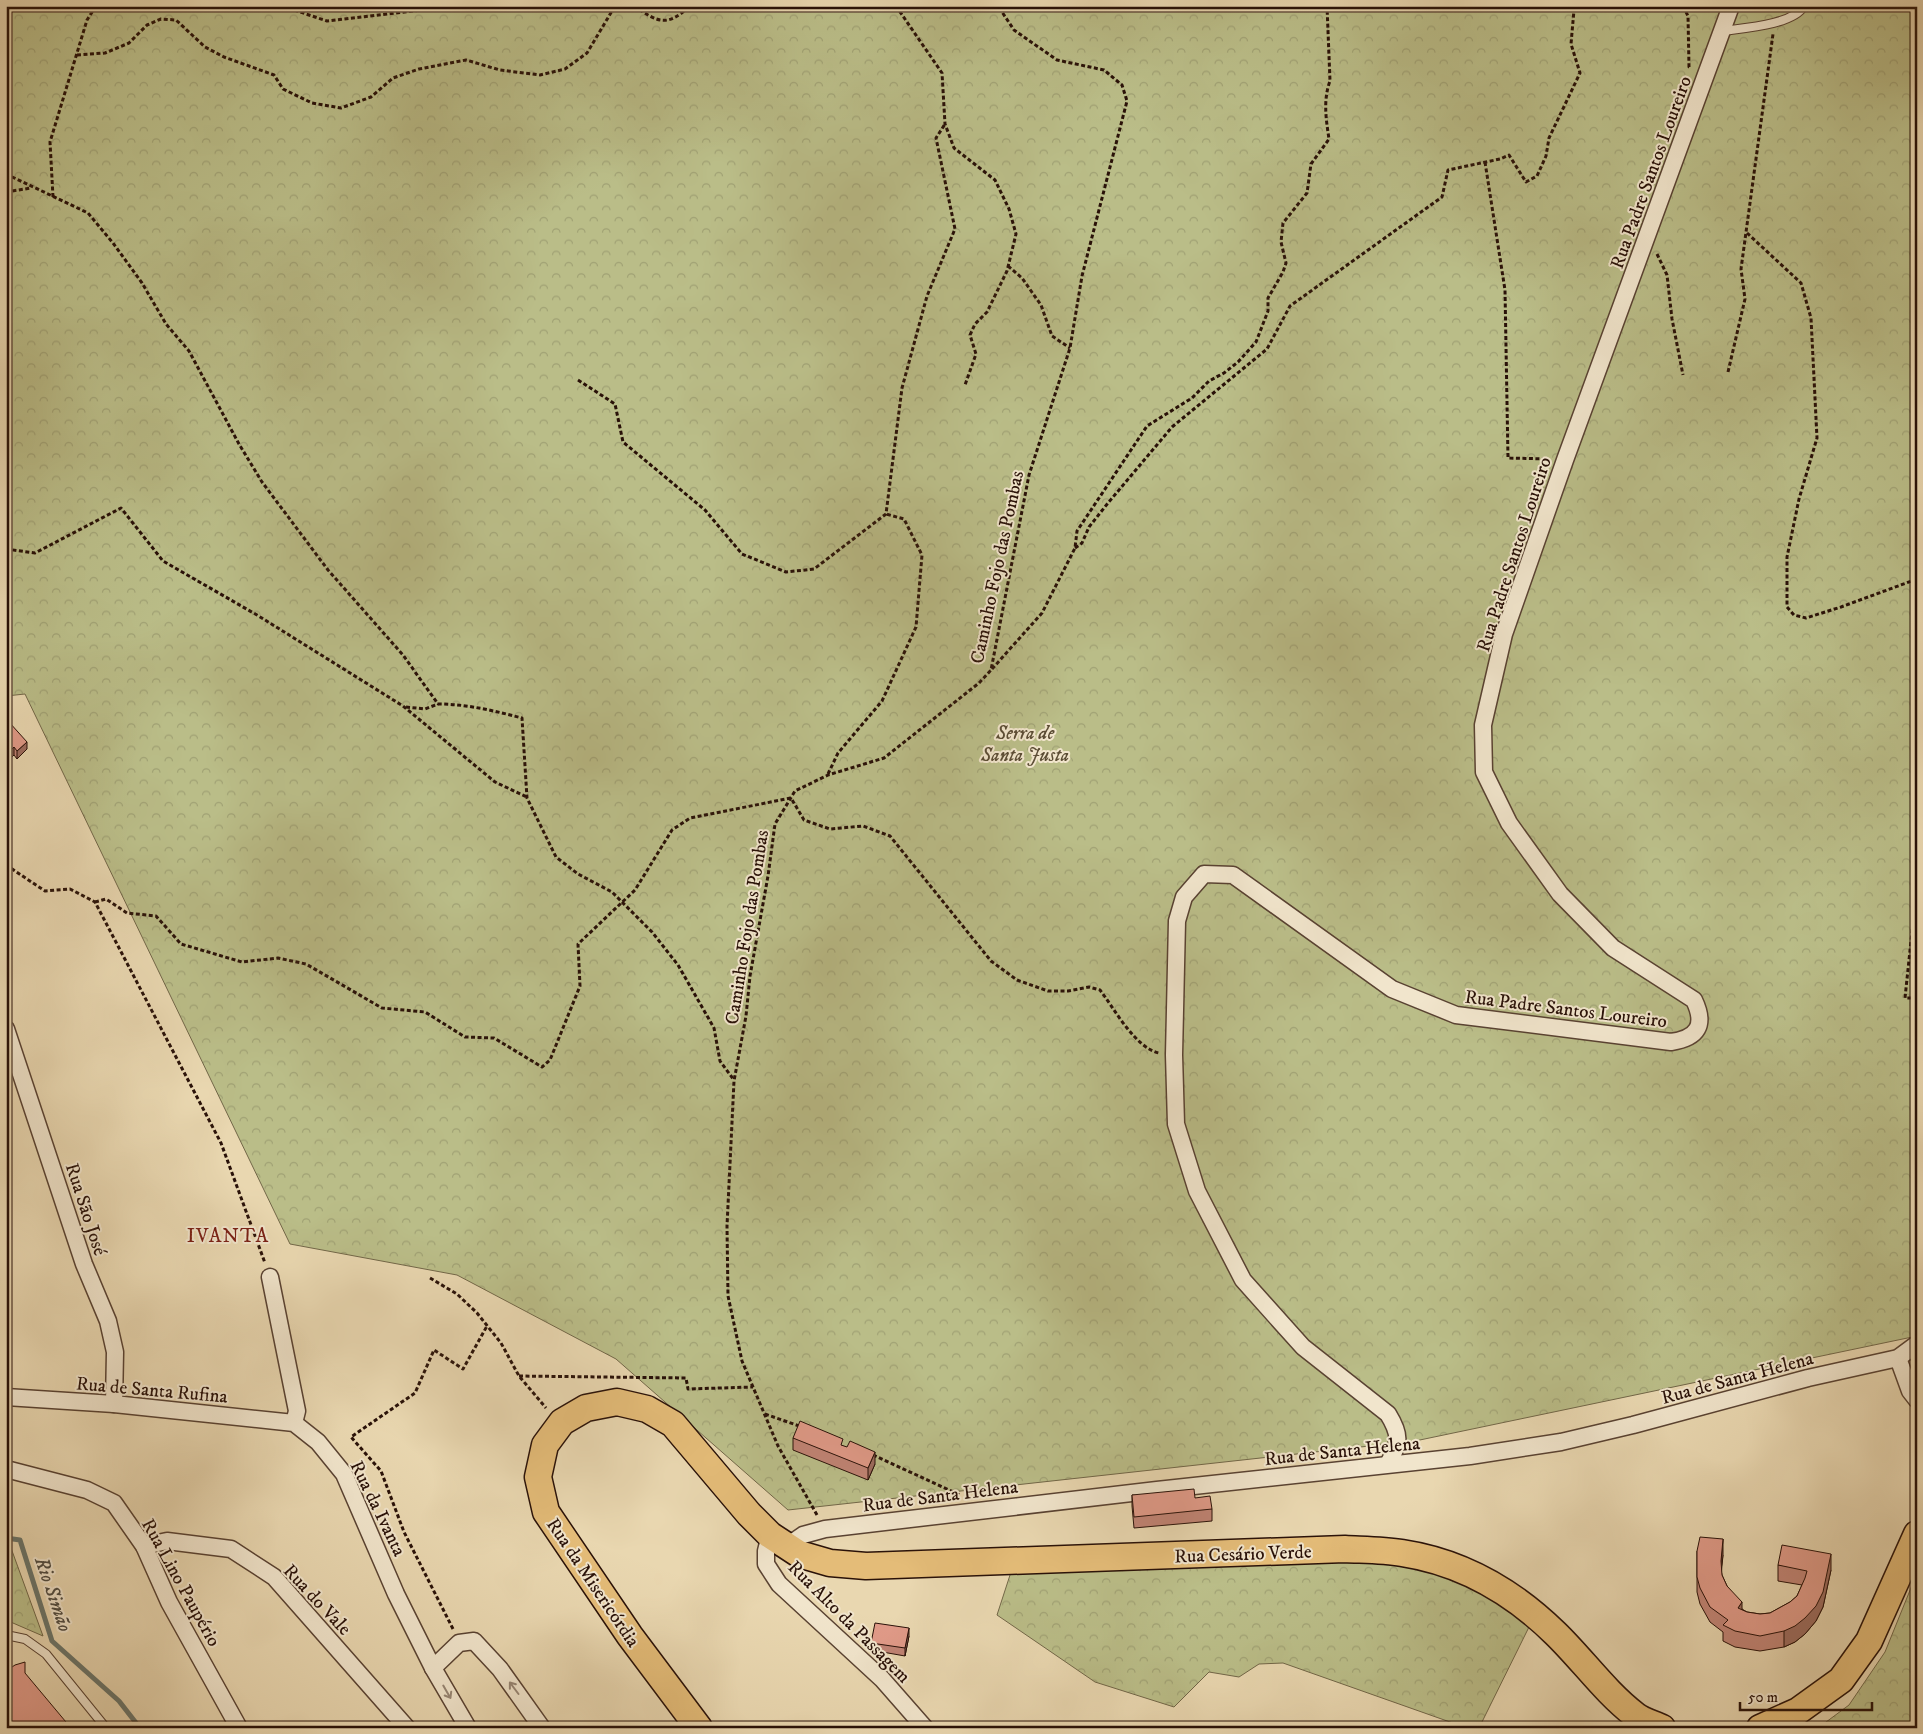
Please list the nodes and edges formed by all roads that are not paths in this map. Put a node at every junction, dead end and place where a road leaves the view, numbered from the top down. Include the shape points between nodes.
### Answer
1 (1731, 6) edge
2 (1804, 6) edge
3 (1722, 31) junction
4 (6, 1029) edge
5 (270, 1277) road end
6 (1917, 1344) edge
7 (1898, 1358) junction
8 (6, 1397) edge
9 (1917, 1400) edge
10 (114, 1404) junction
11 (294, 1423) junction
12 (1388, 1464) junction
13 (6, 1469) edge
14 (1917, 1534) edge
15 (778, 1540) junction
16 (144, 1546) junction
17 (6, 1635) edge
18 (430, 1662) junction
19 (106, 1728) edge
20 (239, 1728) edge
21 (407, 1728) edge
22 (468, 1728) edge
23 (542, 1728) edge
24 (699, 1728) edge
25 (925, 1728) edge
26 (1662, 1728) edge
27 (1760, 1728) edge

1 - 3 street, Rua Padre Santos Loureiro
2 - 3 lane via 1801,11 1775,23
3 - 12 street, Rua Padre Santos Loureiro via 1504,634 1483,725 1484,772 1509,823 1560,894 1613,948 1694,1000 1700,1021 1694,1035 1671,1042 1456,1015 1392,989 1233,875 1204,874 1184,897 1177,920 1176,1124 1197,1191 1243,1280 1303,1347 1388,1414 1397,1427 1398,1440
4 - 10 street, Rua São José via 84,1264 108,1321 115,1352
5 - 11 street via 298,1411
6 - 7 street, Rua de Santa Helena
7 - 9 street via 1910,1391
7 - 12 street, Rua de Santa Helena via 1561,1442
8 - 10 street, Rua de Santa Rufina
10 - 11 street, Rua de Santa Rufina
11 - 18 street, Rua da Ivanta via 318,1442 344,1474 396,1594
12 - 15 street, Rua de Santa Helena via 825,1529
13 - 16 street, Rua Lino Paupério via 87,1490 114,1503
14 - 27 main road via 1869,1641 1841,1680 1798,1711
15 - 24 main road, Rua da Misericórdia via 749,1514 673,1424 647,1409 617,1402 586,1408 562,1422 545,1445 538,1477 546,1512 630,1636
15 - 25 street, Rua Alto da Passagem via 766,1551 766,1564 779,1584 882,1679
15 - 26 main road, Rua Cesário Verde via 799,1554 830,1563 866,1566 1345,1549 1402,1553 1435,1560 1466,1571 1510,1594 1555,1633 1636,1716
16 - 20 street, Rua Lino Paupério via 169,1602
16 - 21 street, Rua do Vale via 167,1541 231,1549 274,1577
17 - 19 lane via 25,1639 46,1654
18 -> 22 street, Rua da Ivanta
23 -> 18 street via 500,1670 474,1641 460,1643

